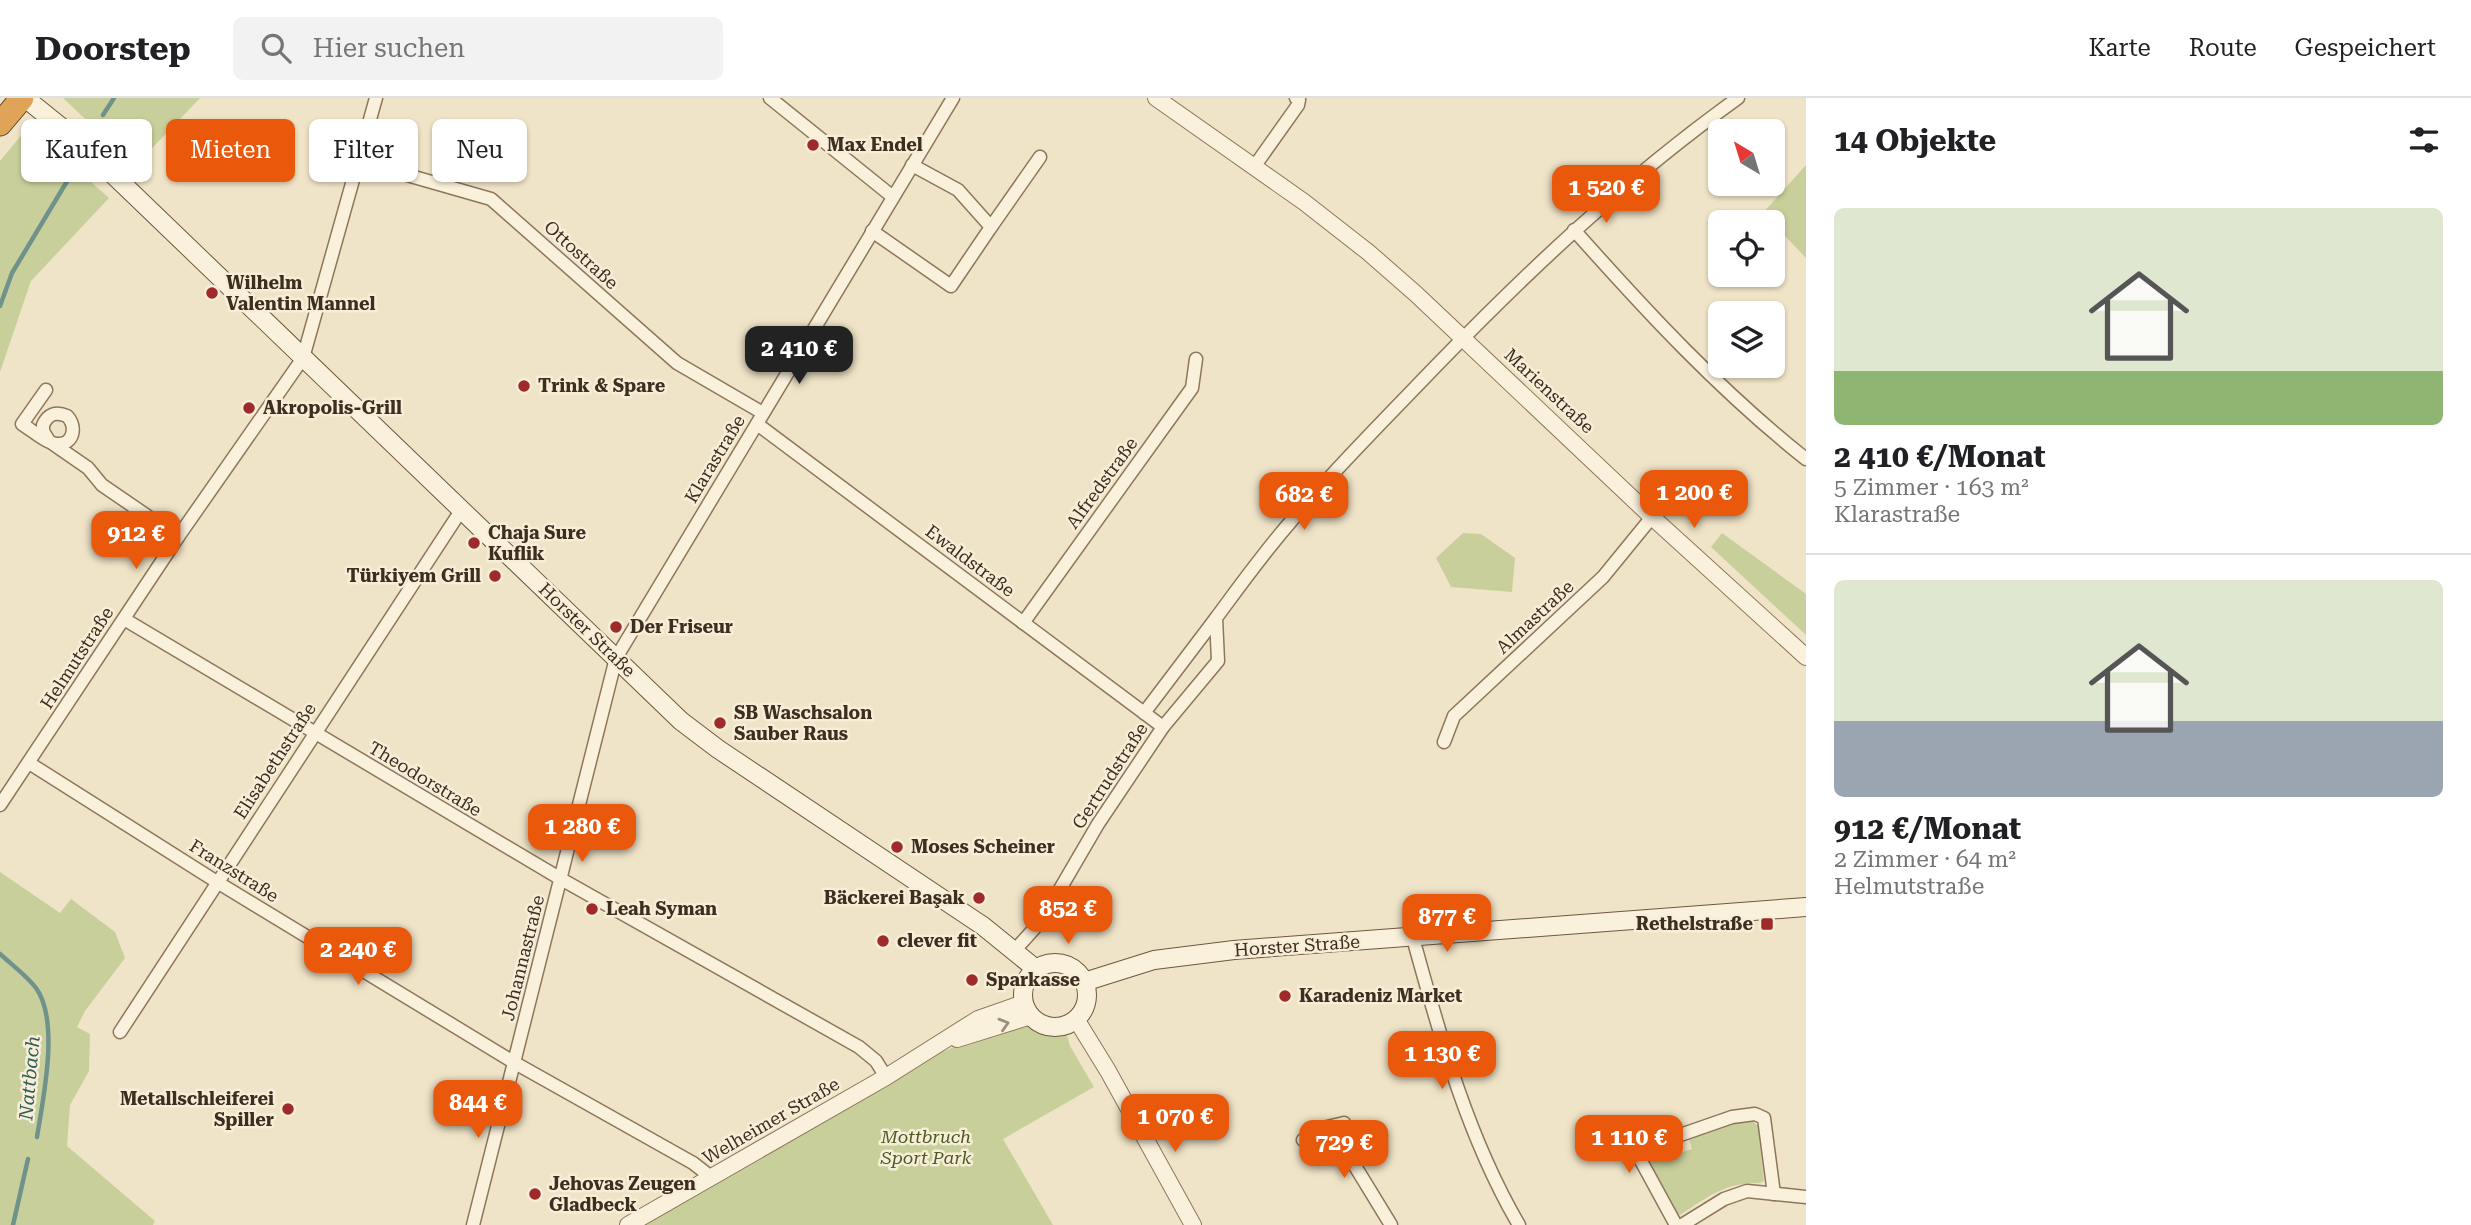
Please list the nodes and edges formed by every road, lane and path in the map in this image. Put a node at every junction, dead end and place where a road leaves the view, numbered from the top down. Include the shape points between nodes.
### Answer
1 (24, 98) edge
2 (376, 98) edge
3 (770, 98) edge
4 (953, 98) edge
5 (1156, 98) edge
6 (1296, 98) edge
7 (1738, 98) edge
8 (370, 119) edge
9 (2, 122) edge
10 (1040, 158) dead end
11 (912, 165) junction
12 (1254, 167) junction
13 (418, 178) edge
14 (352, 182) edge
15 (893, 197) junction
16 (991, 228) junction
17 (1574, 230) junction
18 (872, 231) junction
19 (1464, 338) junction
20 (303, 358) junction
21 (1196, 359) dead end
22 (46, 390) dead end
23 (760, 418) junction
24 (1806, 459) edge
25 (462, 509) junction
26 (1652, 517) junction
27 (178, 537) junction
28 (1216, 618) junction
29 (124, 619) junction
30 (1023, 622) junction
31 (1806, 657) edge
32 (616, 658) junction
33 (1144, 713) junction
34 (1163, 727) junction
35 (314, 733) junction
36 (1444, 742) dead end
37 (29, 763) junction
38 (0, 805) edge
39 (561, 879) junction
40 (217, 882) junction
41 (1806, 907) edge
42 (1413, 938) junction
43 (1015, 950) junction
44 (1037, 969) junction
45 (1084, 982) junction
46 (1027, 1009) junction
47 (1076, 1019) junction
48 (120, 1032) dead end
49 (515, 1063) junction
50 (886, 1077) junction
51 (1303, 1140) dead end
52 (711, 1177) junction
53 (1774, 1194) junction
54 (1806, 1197) edge
55 (473, 1225) edge
56 (628, 1225) edge
57 (1193, 1225) edge
58 (1391, 1225) edge
59 (1519, 1225) edge
60 (1676, 1225) edge
61 (1682, 1225) edge

1 - 9 highway
1 - 20 main road, Horster Straße via 76,139
2 - 8 street, Helmutstraße
3 - 15 street
4 - 11 street, Klarastraße
5 - 12 street, Marienstraße
6 - 12 street via 1298,105
7 - 17 street, Gertrudstraße
10 - 16 street
11 - 15 street, Klarastraße
11 - 16 street via 958,190
12 - 19 street, Marienstraße via 1368,252
13 - 23 street, Ottostraße via 491,199 677,363
14 - 20 street, Helmutstraße
15 - 18 street, Klarastraße
16 - 18 street via 951,286
17 - 19 street, Gertrudstraße
17 - 24 street via 1672,339
18 - 23 street, Klarastraße
19 - 26 street, Marienstraße
19 - 28 street, Gertrudstraße via 1287,526
20 - 25 main road, Horster Straße
20 - 27 street, Helmutstraße
21 - 30 street, Alfredstraße via 1192,388
22 - 27 street via 22,424
23 - 30 street, Ewaldstraße
23 - 32 street, Klarastraße
25 - 32 main road, Horster Straße
25 - 35 street, Elisabethstraße
26 - 31 street, Marienstraße
26 - 36 street, Almastraße via 1603,577 1454,716
27 - 29 street, Helmutstraße
28 - 33 street, Gertrudstraße
28 - 34 street, Gertrudstraße via 1218,661
29 - 35 street, Theodorstraße
29 - 37 street, Helmutstraße
30 - 33 street, Ewaldstraße
32 - 39 street, Johannastraße
32 - 43 main road, Horster Straße via 681,721 718,749
33 - 34 street, Ewaldstraße
34 - 43 street, Gertrudstraße via 1098,824 1042,920
35 - 39 street, Theodorstraße
35 - 40 street, Elisabethstraße
37 - 38 street, Helmutstraße
37 - 40 street, Franzstraße
39 - 49 street, Johannastraße
39 - 50 street, Theodorstraße via 859,1047
40 - 48 street, Elisabethstraße
40 - 49 street, Franzstraße
41 - 42 main road, Horster Straße
42 - 45 main road, Horster Straße via 1154,960
42 - 59 street via 1475,1135
43 - 44 main road, Horster Straße
44 - 45 main road via 1061,964 1077,972
44 - 46 main road via 1024,988
45 - 47 main road via 1086,1003
46 - 47 main road via 1042,1024 1056,1027
46 - 50 street, Welheimer Straße via 978,1019
47 - 57 street
49 - 52 street, Franzstraße
49 - 55 street, Johannastraße
50 - 52 street, Welheimer Straße
51 - 58 street via 1343,1123 1355,1166
52 - 56 street, Welheimer Straße
53 - 54 street
53 - 60 street via 1763,1118 1755,1114 1732,1117 1663,1141 1640,1159
53 - 61 street via 1747,1191 1724,1199

